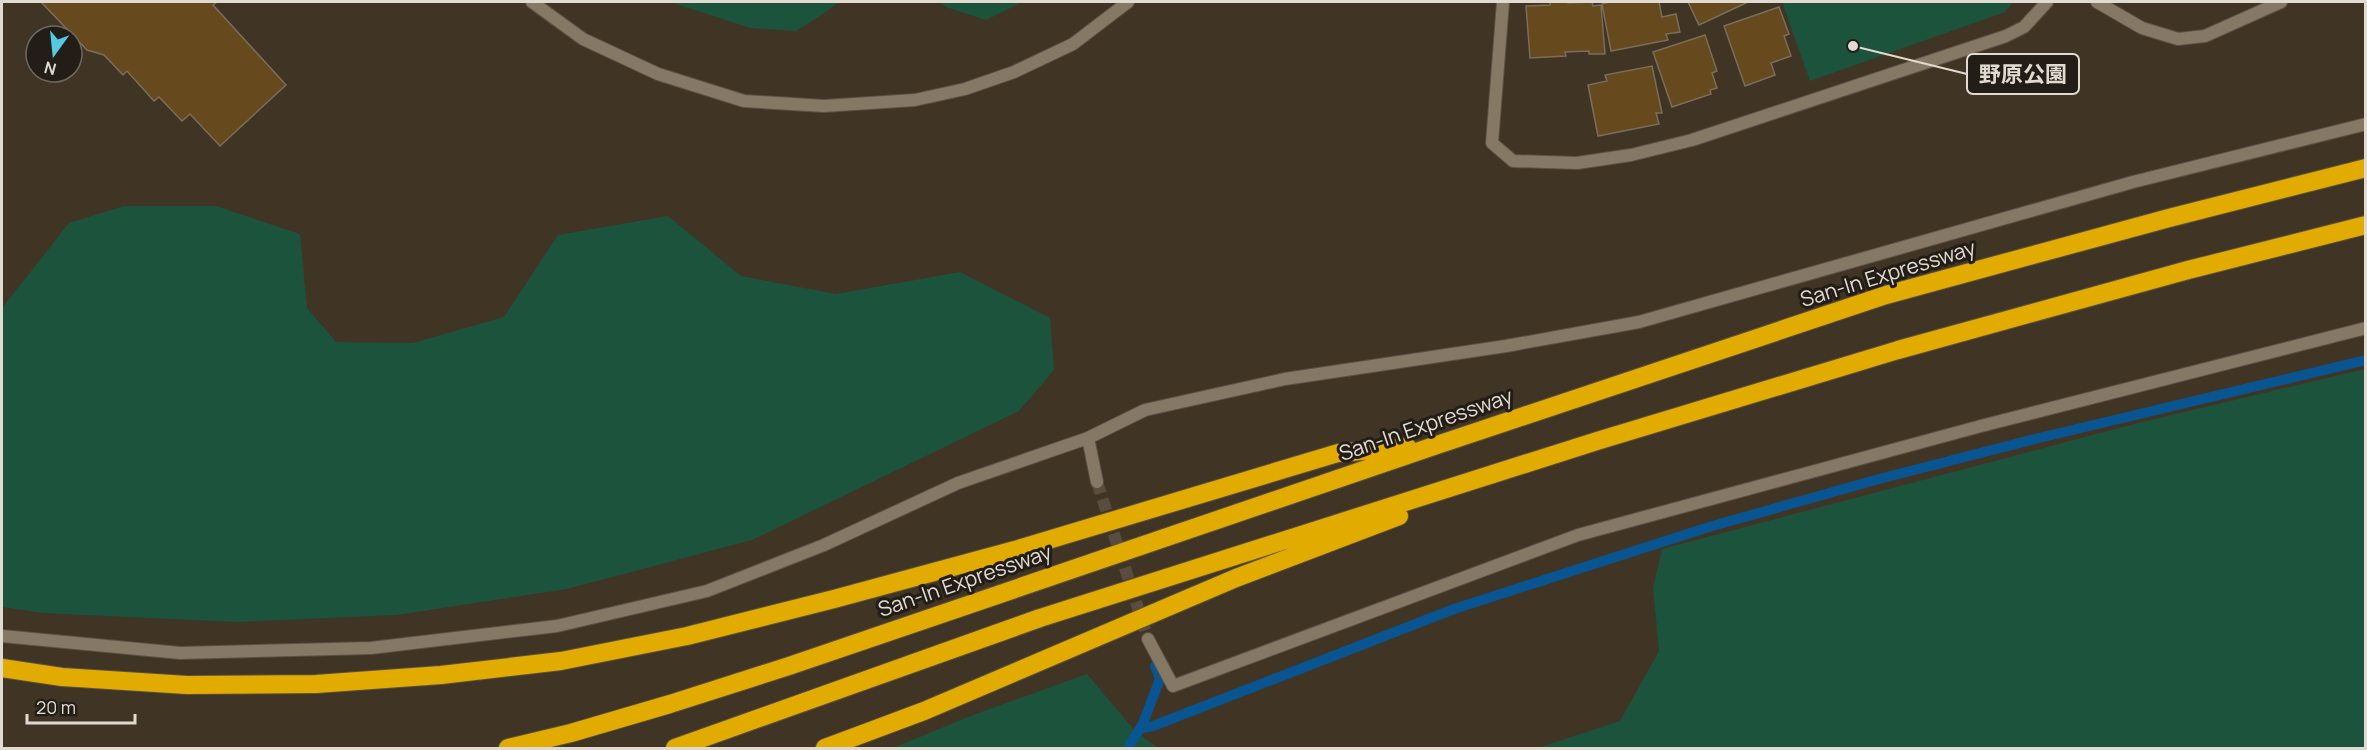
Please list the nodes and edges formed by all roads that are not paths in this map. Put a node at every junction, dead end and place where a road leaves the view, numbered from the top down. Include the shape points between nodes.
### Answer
1 (532, 2) edge
2 (1128, 2) edge
3 (1503, 2) edge
4 (2046, 2) edge
5 (2097, 2) edge
6 (2281, 2) edge
7 (2366, 123) edge
8 (2366, 168) edge
9 (2366, 225) edge
10 (2366, 328) edge
11 (1088, 438) junction
12 (1597, 441) junction
13 (1437, 445) junction
14 (1097, 482) tunnel mouth
15 (2, 636) edge
16 (1148, 639) tunnel mouth
17 (2, 668) edge
18 (507, 748) edge
19 (675, 748) edge
20 (825, 748) edge

1 - 2 street via 583,39 658,74 744,101 824,106 915,100 965,89 1014,72 1073,44
3 - 4 street via 1492,143 1513,161 1577,163 1692,140 2006,36 2024,27
5 - 6 street via 2142,28 2178,39 2205,36
7 - 11 street via 2133,182 1639,322 1285,379 1145,410
8 - 13 highway, San-In Expressway via 1886,295
9 - 12 highway via 1909,347
10 - 16 street via 1578,535 1173,686
11 - 14 street
11 - 15 street via 958,483 824,545 707,591 557,626 371,648 192,652
12 - 19 highway via 1040,618
12 - 20 highway via 1236,578 924,711
13 - 17 highway via 1338,453 902,581 687,636 561,661 316,684 187,685
13 - 18 highway, San-In Expressway via 789,666 615,720

